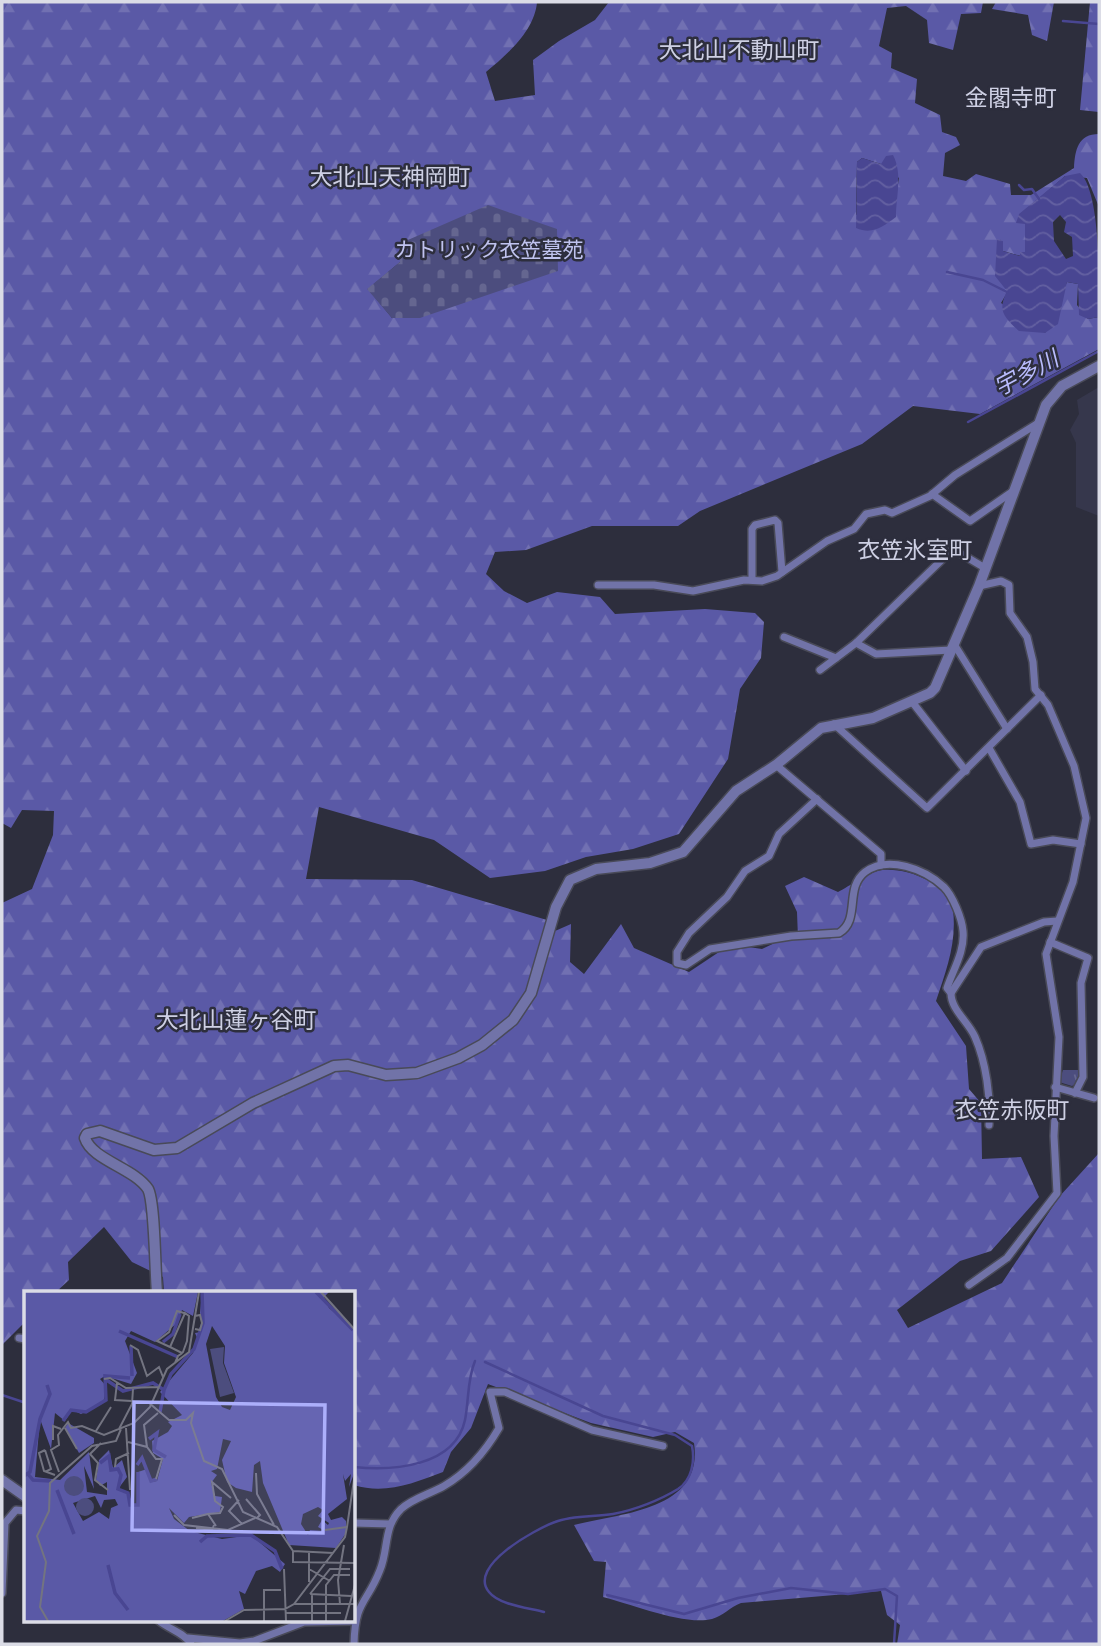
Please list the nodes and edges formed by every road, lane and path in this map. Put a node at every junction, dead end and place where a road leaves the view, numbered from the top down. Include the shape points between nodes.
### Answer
1 (1099, 366) edge
2 (1040, 422) junction
3 (1012, 492) junction
4 (932, 494) junction
5 (985, 568) junction
6 (782, 572) junction
7 (752, 579) junction
8 (598, 585) dead end
9 (979, 586) junction
10 (784, 637) dead end
11 (856, 643) junction
12 (952, 647) junction
13 (836, 658) junction
14 (820, 670) dead end
15 (1041, 695) junction
16 (913, 703) junction
17 (834, 723) junction
18 (1007, 729) junction
19 (989, 748) junction
20 (776, 765) junction
21 (966, 771) junction
22 (817, 799) junction
23 (1081, 844) junction
24 (881, 865) junction
25 (1057, 921) junction
26 (1050, 942) junction
27 (951, 993) junction
28 (1055, 1087) junction
29 (1075, 1093) junction
30 (1094, 1098) dead end
31 (989, 1125) dead end
32 (969, 1285) dead end
33 (157, 1291) edge
34 (663, 1446) dead end
35 (2, 1480) edge
36 (24, 1496) edge
37 (24, 1511) edge
38 (355, 1523) edge
39 (390, 1524) junction
40 (2, 1593) edge
41 (355, 1621) edge
42 (160, 1622) edge
43 (303, 1622) edge
44 (355, 1622) edge
45 (190, 1641) edge
46 (354, 1644) edge

1 - 2 street via 1052,393
2 - 3 street
2 - 4 street
3 - 4 street via 970,521
3 - 5 street
4 - 6 street via 892,513 866,514 853,529
5 - 9 street
5 - 11 street via 953,549
6 - 7 street via 762,581
6 - 7 street via 775,520 752,529
7 - 8 street via 693,591 654,585
9 - 12 street
9 - 15 street via 1001,581 1009,585 1010,613 1027,637 1035,689
10 - 13 street
11 - 12 street via 876,654
11 - 13 street
12 - 16 street via 935,688
12 - 18 street
13 - 14 street
15 - 18 street
15 - 23 street via 1073,766 1086,818
16 - 17 street via 873,718
16 - 21 street
17 - 20 street via 809,736
17 - 21 street via 927,808
18 - 19 street
19 - 21 street
19 - 23 street via 1020,802 1031,844 1061,840
20 - 22 street
20 - 33 street via 736,791 682,852 650,863 596,869 570,880 556,907 538,979 524,1006 499,1034 457,1058 434,1069 386,1075 334,1066 253,1103 177,1148 153,1150 100,1131 87,1134 90,1148 137,1178 150,1193
22 - 24 street via 881,854
22 - 24 street via 779,834 769,856 745,871 727,897 689,933 677,952 677,962 686,965 710,949 839,933 851,917 858,880
23 - 25 street via 1073,882
24 - 27 street via 894,863 926,876 948,892 963,932 947,988
25 - 26 street
25 - 27 street via 981,947
26 - 28 street via 1047,970 1059,1037
26 - 29 street via 1088,958 1081,983 1083,1077
27 - 31 street via 976,1040 990,1108
28 - 29 street
28 - 32 street via 1056,1193 1007,1258
29 - 30 street
34 - 39 street via 592,1430 505,1392 490,1392 499,1428 490,1443 473,1465 408,1504
35 - 36 street
37 - 40 street via 16,1510 5,1522
38 - 39 street
39 - 41 street via 381,1568 360,1602
42 - 45 street
43 - 45 street via 254,1642
44 - 46 street

